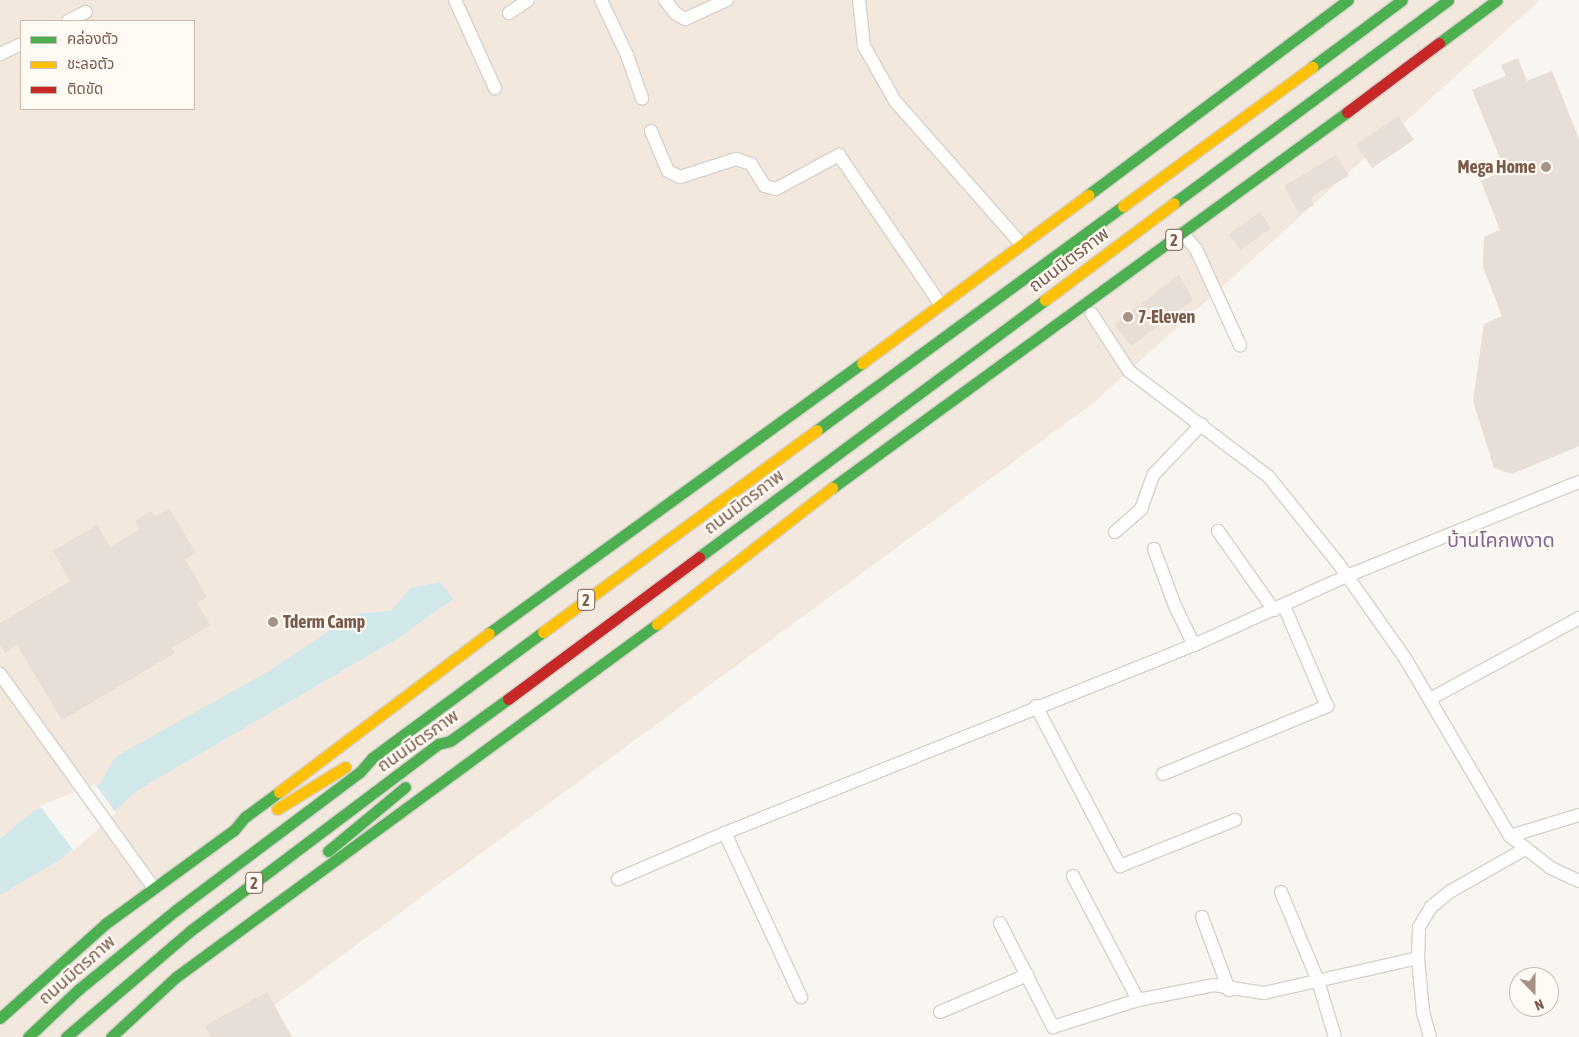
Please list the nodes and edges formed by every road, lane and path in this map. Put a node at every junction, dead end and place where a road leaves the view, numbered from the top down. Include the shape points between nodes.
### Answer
1 (455, 0) edge
2 (528, 0) edge
3 (601, 0) edge
4 (665, 0) edge
5 (727, 0) edge
6 (859, 0) edge
7 (1348, 0) edge
8 (1402, 0) edge
9 (1448, 0) edge
10 (1497, 0) edge
11 (86, 12) dead end
12 (509, 13) dead end
13 (70, 20) edge
14 (20, 44) edge
15 (0, 54) edge
16 (495, 88) dead end
17 (642, 98) dead end
18 (651, 131) dead end
19 (1184, 234) junction
20 (1022, 245) junction
21 (941, 305) junction
22 (1092, 314) dead end
23 (904, 332) junction
24 (1240, 345) dead end
25 (959, 396) junction
26 (825, 423) junction
27 (1202, 424) junction
28 (843, 450) junction
29 (1579, 482) edge
30 (1218, 531) dead end
31 (1115, 532) dead end
32 (1154, 549) dead end
33 (1347, 576) junction
34 (1279, 608) junction
35 (1579, 618) edge
36 (1194, 645) junction
37 (0, 674) edge
38 (1430, 699) junction
39 (1036, 706) junction
40 (450, 741) junction
41 (444, 755) dead end
42 (372, 758) junction
43 (1162, 774) dead end
44 (414, 780) dead end
45 (1579, 815) edge
46 (1235, 820) dead end
47 (234, 830) junction
48 (725, 833) junction
49 (1510, 836) junction
50 (1525, 849) junction
51 (1073, 876) dead end
52 (618, 879) dead end
53 (1579, 881) edge
54 (154, 888) junction
55 (1281, 892) dead end
56 (272, 905) junction
57 (1202, 917) dead end
58 (1000, 923) dead end
59 (1418, 958) junction
60 (1027, 975) junction
61 (1318, 981) junction
62 (1229, 990) junction
63 (801, 996) dead end
64 (1138, 1000) junction
65 (940, 1012) dead end
66 (0, 1018) edge
67 (28, 1037) edge
68 (66, 1037) edge
69 (111, 1037) edge
70 (1335, 1037) edge
71 (1430, 1037) edge

1 - 16 street
2 - 12 street
3 - 17 street via 627,55
4 - 5 street via 675,13 686,19
6 - 20 street via 864,46 895,102
7 - 20 highway
8 - 26 highway, ถนนมิตรภาพ / 2
9 - 28 highway, ถนนมิตรภาพ / 2
10 - 19 highway, 2
11 - 13 street
14 - 15 street
18 - 21 street via 668,171 680,177 736,159 751,164 765,186 776,189 839,156
19 - 24 street via 1196,249
19 - 25 highway, 2
20 - 21 highway
21 - 23 highway
22 - 27 street via 1129,370
23 - 26 highway
23 - 47 highway via 244,817
25 - 28 highway
25 - 56 highway, 2 via 798,512 643,634 282,902
26 - 42 highway, ถนนมิตรภาพ / 2
27 - 31 street via 1154,474 1141,509
27 - 33 street via 1268,476
28 - 40 highway, ถนนมิตรภาพ / 2
29 - 33 street
30 - 34 street
32 - 36 street via 1175,606
33 - 34 street
33 - 38 street
34 - 36 street
34 - 43 street via 1327,706
35 - 38 street
36 - 39 street
37 - 54 street
38 - 49 street
39 - 46 street via 1120,866
39 - 48 street
40 - 41 highway
40 - 68 highway, ถนนมิตรภาพ / 2 via 438,744 190,931
42 - 47 highway via 352,762 250,826
42 - 67 highway, ถนนมิตรภาพ / 2 via 360,772 176,910 86,983
44 - 56 highway via 276,893
45 - 49 street
47 - 54 highway
48 - 52 street
48 - 63 street
49 - 50 street
50 - 53 street via 1551,868
50 - 59 street via 1451,891 1431,907 1419,927
51 - 64 street
54 - 66 highway via 105,924
55 - 61 street
56 - 69 highway via 176,977
57 - 62 street
58 - 60 street
59 - 61 street
59 - 71 street via 1423,1012
60 - 64 street via 1053,1027
60 - 65 street
61 - 62 street via 1264,993
61 - 70 street
62 - 64 street via 1214,985

